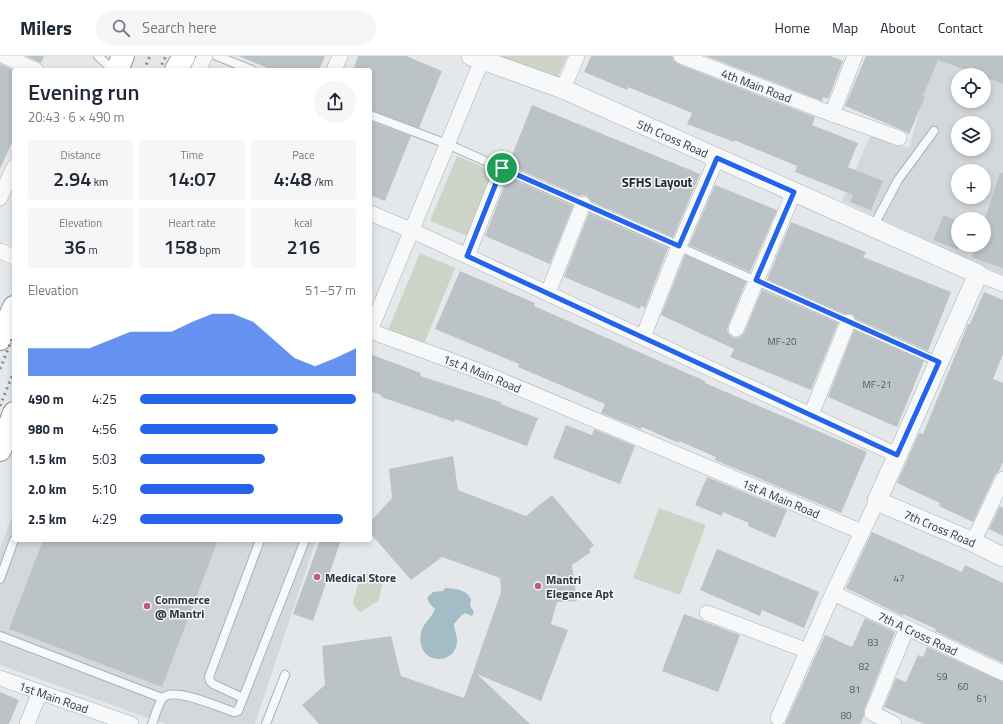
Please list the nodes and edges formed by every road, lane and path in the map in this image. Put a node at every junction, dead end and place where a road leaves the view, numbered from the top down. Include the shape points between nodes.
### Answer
1 (4, 56) edge
2 (98, 56) edge
3 (123, 56) edge
4 (184, 56) edge
5 (205, 56) edge
6 (217, 56) edge
7 (340, 56) edge
8 (577, 56) edge
9 (681, 56) edge
10 (855, 56) edge
11 (477, 58) edge
12 (31, 68) edge
13 (111, 68) edge
14 (118, 68) edge
15 (177, 68) edge
16 (199, 68) edge
17 (247, 68) edge
18 (335, 68) edge
19 (563, 89) junction
20 (832, 114) junction
21 (372, 116) edge
22 (934, 131) dead end
23 (898, 138) dead end
24 (448, 144) junction
25 (717, 158) junction
26 (502, 168) junction
27 (12, 171) edge
28 (794, 192) junction
29 (0, 198) edge
30 (584, 204) junction
31 (372, 214) edge
32 (873, 227) junction
33 (413, 231) junction
34 (679, 246) junction
35 (0, 251) edge
36 (12, 256) edge
37 (467, 256) junction
38 (978, 274) junction
39 (756, 280) junction
40 (1003, 284) edge
41 (548, 293) junction
42 (374, 311) edge
43 (12, 312) edge
44 (372, 321) edge
45 (848, 322) junction
46 (736, 329) dead end
47 (372, 332) edge
48 (643, 337) junction
49 (0, 339) edge
50 (939, 362) junction
51 (811, 415) junction
52 (12, 418) edge
53 (0, 450) edge
54 (897, 455) junction
55 (1003, 479) edge
56 (877, 501) junction
57 (862, 532) junction
58 (13, 542) edge
59 (259, 542) edge
60 (304, 542) edge
61 (973, 542) junction
62 (1003, 557) edge
63 (1, 575) edge
64 (833, 593) junction
65 (707, 613) dead end
66 (907, 628) junction
67 (0, 636) edge
68 (808, 651) junction
69 (1003, 673) edge
70 (285, 675) dead end
71 (0, 678) edge
72 (40, 692) junction
73 (162, 698) junction
74 (243, 698) junction
75 (778, 718) dead end
76 (870, 719) edge
77 (127, 723) edge
78 (27, 724) edge
79 (152, 724) edge
80 (266, 724) edge
81 (894, 724) edge

1 - 12 street
2 - 13 lane
3 - 14 highway
4 - 15 highway
5 - 16 street
6 - 17 lane
7 - 18 street
8 - 19 street
9 - 20 street, 4th Main Road
10 - 20 street
11 - 19 street, 5th Cross Road
11 - 24 street, 1st A Main Road
19 - 25 street, 5th Cross Road
20 - 23 street, 4th Main Road
21 - 24 lane
22 - 32 lane via 898,180
24 - 26 lane
24 - 33 street, 1st A Main Road
25 - 28 street, 5th Cross Road
25 - 34 street
26 - 30 lane
26 - 37 street
27 - 29 street
28 - 32 street, 5th Cross Road
28 - 39 street
30 - 34 lane
30 - 41 street
31 - 33 street
32 - 38 street, 5th Cross Road
33 - 37 street
33 - 42 street, 1st A Main Road
34 - 39 lane
34 - 48 street
35 - 36 street
37 - 41 street
38 - 40 street, 5th Cross Road
38 - 50 street
39 - 45 lane
39 - 46 street
41 - 48 street
42 - 44 street, 1st A Main Road
43 - 49 highway
45 - 50 lane
45 - 51 street
47 - 57 street, 1st A Main Road via 474,369
48 - 51 street
50 - 54 street
51 - 54 street
52 - 53 highway
54 - 56 street
55 - 61 street
56 - 57 street
56 - 61 street, 7th Cross Road
57 - 64 street
58 - 63 lane
59 - 74 lane via 209,676 213,684
60 - 74 lane
61 - 62 street, 7th Cross Road
64 - 66 street, 7th A Cross Road
64 - 68 street
65 - 68 street
66 - 69 street, 7th A Cross Road
66 - 76 street
67 - 73 lane
68 - 75 street
70 - 80 lane
71 - 72 street, 1st Main Road
72 - 77 street, 1st Main Road
72 - 78 street
73 - 74 lane via 168,694 188,696 234,712 239,710
73 - 79 lane
76 - 81 street

